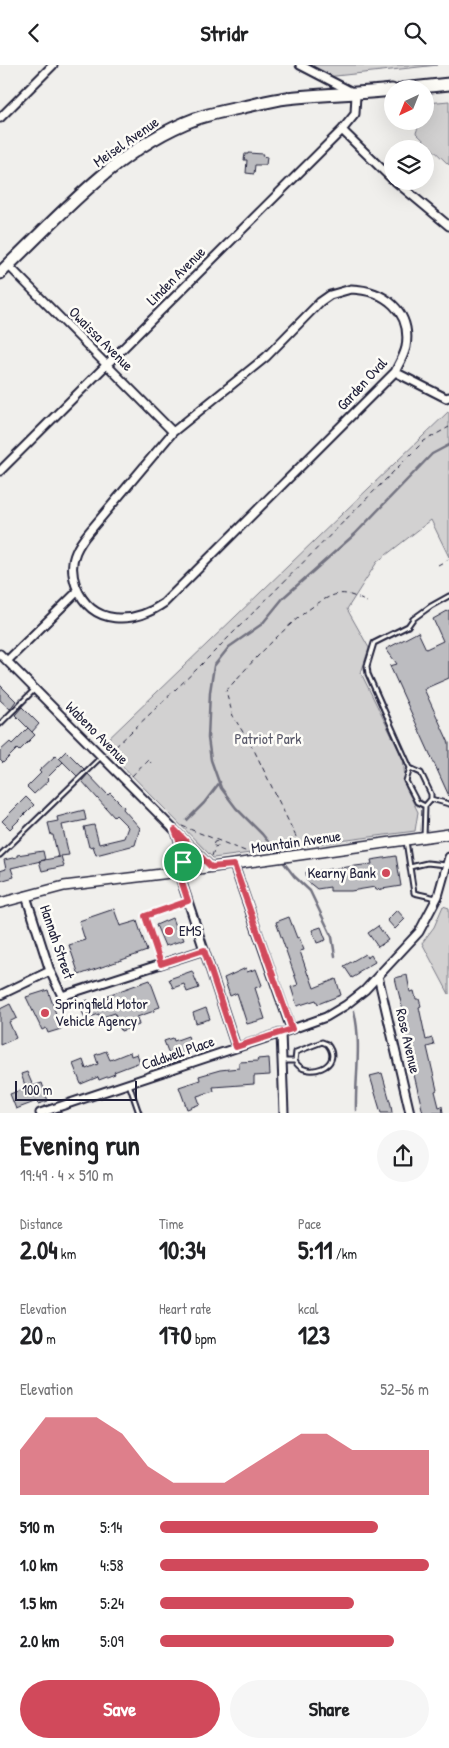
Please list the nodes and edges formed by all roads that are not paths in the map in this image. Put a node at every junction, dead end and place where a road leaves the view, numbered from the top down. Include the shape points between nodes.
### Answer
1 (53, 65) edge
2 (300, 65) edge
3 (449, 84) edge
4 (434, 86) edge
5 (384, 91) edge
6 (356, 94) junction
7 (0, 118) edge
8 (342, 130) junction
9 (384, 170) edge
10 (406, 190) edge
11 (449, 226) edge
12 (4, 269) edge
13 (107, 365) junction
14 (395, 372) junction
15 (449, 397) edge
16 (173, 431) junction
17 (0, 471) edge
18 (78, 591) junction
19 (449, 596) edge
20 (0, 654) edge
21 (7, 661) junction
22 (35, 689) junction
23 (0, 724) edge
24 (101, 756) junction
25 (410, 768) junction
26 (430, 799) junction
27 (449, 804) edge
28 (425, 807) junction
29 (178, 828) junction
30 (449, 834) edge
31 (424, 838) junction
32 (406, 841) junction
33 (0, 855) edge
34 (448, 861) edge
35 (234, 865) junction
36 (211, 867) junction
37 (410, 867) junction
38 (182, 871) junction
39 (26, 896) junction
40 (437, 898) junction
41 (188, 901) junction
42 (0, 903) edge
43 (204, 950) junction
44 (161, 964) junction
45 (50, 971) junction
46 (378, 976) junction
47 (0, 995) edge
48 (292, 1029) junction
49 (282, 1033) junction
50 (236, 1047) junction
51 (282, 1061) junction
52 (295, 1061) junction
53 (129, 1083) junction
54 (40, 1113) edge
55 (139, 1113) edge
56 (284, 1113) edge
57 (410, 1113) edge

1 - 7 street
2 - 6 street
3 - 4 main road
5 - 6 main road, Meisel Avenue
6 - 8 street, Linden Avenue via 355,114
6 - 12 main road, Meisel Avenue via 285,98 222,111 173,128 152,139 94,183
8 - 9 street
8 - 13 street, Linden Avenue
10 - 11 street
12 - 13 street, Owaissa Avenue
13 - 16 street, Owaissa Avenue
13 - 17 street, Linden Avenue
14 - 15 street
14 - 16 street, Garden Oval via 403,357 406,341 404,324 397,309 374,292 363,289 340,291 320,302 266,357
14 - 18 street, Garden Oval via 154,610 128,618 104,615 87,603
16 - 18 street, Garden Oval via 76,550 73,570
18 - 21 street
19 - 25 lane via 413,619 408,626 374,643 367,666 368,675
20 - 21 street, Wabeno Avenue
21 - 22 street, Wabeno Avenue
22 - 23 lane
22 - 24 street, Wabeno Avenue
24 - 29 street, Wabeno Avenue
24 - 33 lane
25 - 26 lane via 421,773
25 - 28 lane via 406,781 417,802
26 - 27 lane
26 - 28 lane
28 - 31 lane
29 - 36 street, Wabeno Avenue
29 - 38 street, Wabeno Avenue via 184,854
30 - 31 street, Mountain Avenue
31 - 32 street, Mountain Avenue
32 - 35 street, Mountain Avenue
32 - 37 lane
34 - 37 lane
34 - 40 street, Caldwell Place
35 - 36 street, Mountain Avenue
35 - 48 street
36 - 38 street, Mountain Avenue
37 - 40 lane via 414,893
38 - 39 street, Mountain Avenue via 64,887
38 - 41 street, Wabeno Avenue
39 - 42 street, Mountain Avenue
39 - 45 street, Hannah Street
40 - 46 street, Caldwell Place via 419,931
41 - 43 street, Wabeno Avenue
41 - 44 lane via 145,916
43 - 44 street
43 - 50 street, Wabeno Avenue
44 - 45 street, Hannah Street via 62,996
45 - 47 street
46 - 48 street, Caldwell Place via 346,1005 326,1017
46 - 57 street, Rose Avenue
48 - 49 street, Caldwell Place
49 - 50 street, Caldwell Place
49 - 51 street
50 - 53 street, Caldwell Place
51 - 52 lane
51 - 56 street
52 - 52 lane via 308,1071 328,1065 332,1054 329,1046 322,1042 299,1051
53 - 54 street, Caldwell Place
53 - 55 lane

